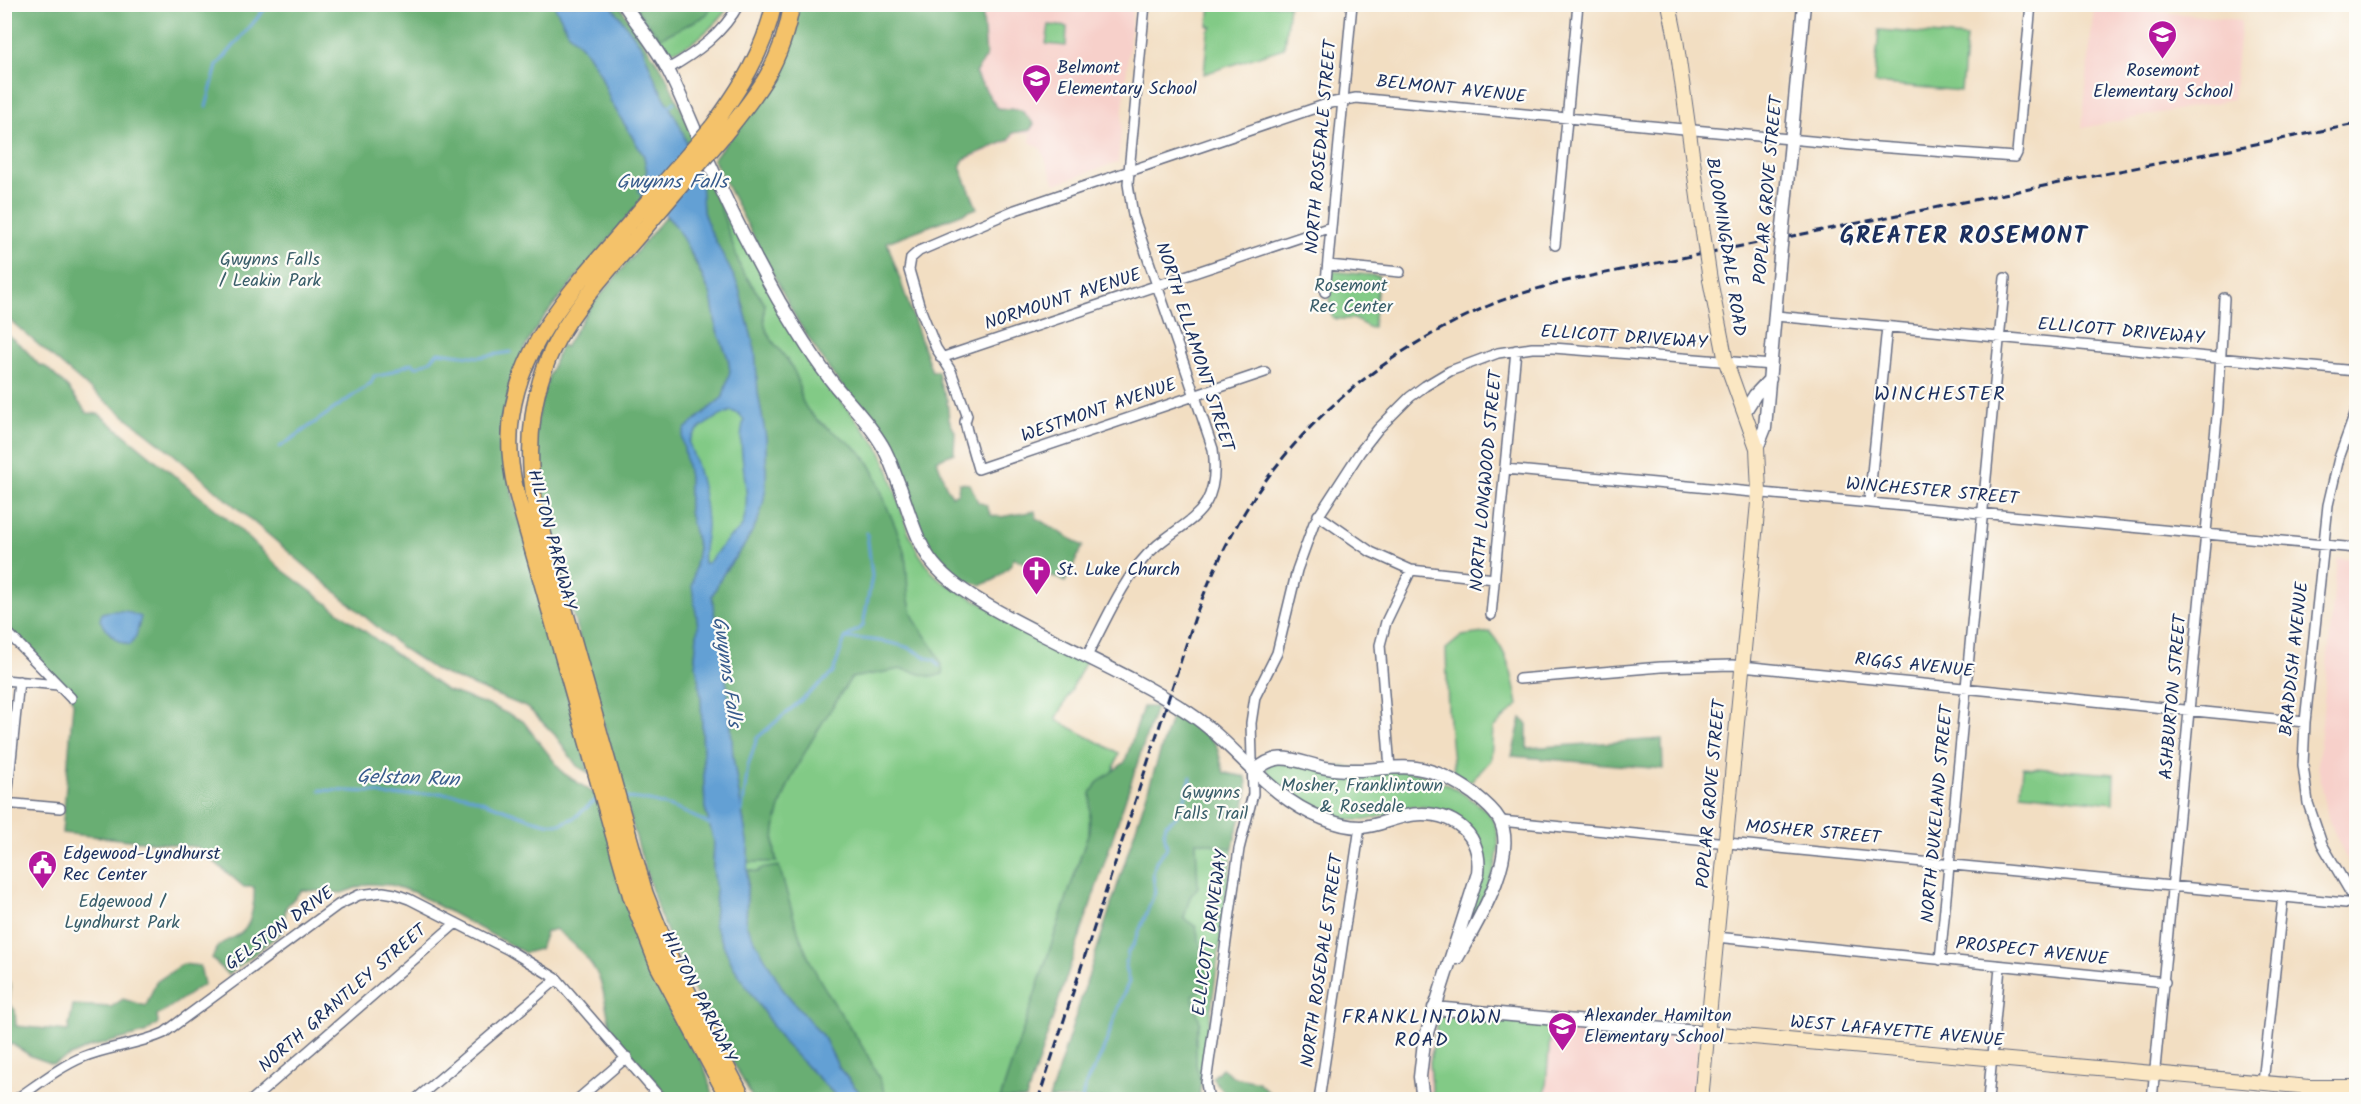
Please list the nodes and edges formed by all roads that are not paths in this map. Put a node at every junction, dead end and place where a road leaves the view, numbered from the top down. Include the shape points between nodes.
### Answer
1 (624, 4) edge
2 (739, 4) edge
3 (774, 4) edge
4 (792, 4) edge
5 (1145, 4) edge
6 (1352, 4) edge
7 (1578, 4) edge
8 (1669, 4) edge
9 (1804, 4) edge
10 (2031, 4) edge
11 (668, 69) junction
12 (1343, 99) junction
13 (1568, 118) junction
14 (1689, 130) junction
15 (718, 132) junction
16 (1792, 139) junction
17 (1128, 171) junction
18 (644, 217) junction
19 (1331, 227) junction
20 (1555, 245) dead end
21 (1328, 265) junction
22 (1400, 272) dead end
23 (2005, 278) dead end
24 (1156, 286) junction
25 (1325, 292) dead end
26 (2224, 298) dead end
27 (1776, 316) junction
28 (1887, 327) junction
29 (2000, 338) junction
30 (1516, 350) junction
31 (941, 358) junction
32 (2222, 358) junction
33 (1726, 362) junction
34 (1772, 365) junction
35 (2356, 371) edge
36 (1265, 372) dead end
37 (1770, 380) junction
38 (1194, 396) junction
39 (1745, 411) junction
40 (2356, 411) edge
41 (1757, 448) junction
42 (1505, 469) junction
43 (1759, 492) junction
44 (1869, 502) junction
45 (1982, 513) junction
46 (1318, 515) junction
47 (2206, 534) junction
48 (2324, 545) junction
49 (2356, 548) edge
50 (1411, 570) junction
51 (1495, 579) junction
52 (1491, 615) dead end
53 (4, 629) edge
54 (1087, 656) junction
55 (1742, 666) junction
56 (1519, 679) dead end
57 (4, 680) edge
58 (19, 681) junction
59 (58, 685) junction
60 (1966, 688) junction
61 (70, 698) dead end
62 (2190, 710) junction
63 (2305, 722) junction
64 (601, 766) junction
65 (1390, 768) junction
66 (1254, 772) junction
67 (6, 803) edge
68 (60, 808) dead end
69 (1501, 821) junction
70 (1360, 827) junction
71 (4, 829) edge
72 (622, 840) junction
73 (1725, 843) junction
74 (1950, 864) junction
75 (2174, 886) junction
76 (2283, 897) junction
77 (2356, 903) edge
78 (456, 923) junction
79 (1716, 936) junction
80 (1940, 960) junction
81 (2000, 967) junction
82 (556, 978) junction
83 (1444, 979) junction
84 (2165, 982) junction
85 (1434, 1008) junction
86 (1708, 1033) junction
87 (627, 1057) junction
88 (1992, 1059) junction
89 (713, 1070) junction
90 (2155, 1074) junction
91 (2264, 1083) junction
92 (2356, 1087) edge
93 (15, 1100) edge
94 (252, 1100) edge
95 (415, 1100) edge
96 (577, 1100) edge
97 (662, 1100) edge
98 (720, 1100) edge
99 (729, 1100) edge
100 (744, 1100) edge
101 (1209, 1100) edge
102 (1319, 1100) edge
103 (1423, 1100) edge
104 (1701, 1100) edge
105 (1988, 1100) edge
106 (2152, 1100) edge

1 - 11 street
2 - 11 street via 715,36
3 - 15 main road, HILTON PARKWAY via 764,41
4 - 15 main road, HILTON PARKWAY via 772,70 755,96
5 - 17 street, NORTH ELLAMONT STREET
6 - 12 street, NORTH ROSEDALE STREET
7 - 13 street
8 - 14 main road, BLOOMINGDALE ROAD
9 - 16 street, POPLAR GROVE STREET
10 - 16 street, BELMONT AVENUE via 2015,157
11 - 54 street via 718,183 780,301 819,365 884,446 921,548 953,583 985,604
12 - 13 street, BELMONT AVENUE
12 - 17 street, BELMONT AVENUE
12 - 19 street, NORTH ROSEDALE STREET
13 - 14 street, BELMONT AVENUE
13 - 20 street
14 - 16 street, BELMONT AVENUE
14 - 33 main road, BLOOMINGDALE ROAD, bridge
15 - 18 main road, HILTON PARKWAY, bridge
16 - 27 street, POPLAR GROVE STREET, bridge
17 - 24 street, NORTH ELLAMONT STREET via 1133,215
17 - 31 street, BELMONT AVENUE via 1015,210 919,251 911,258 909,270 920,308
18 - 64 main road, HILTON PARKWAY via 563,330 535,399 531,426 529,454 535,504
18 - 64 main road, HILTON PARKWAY via 565,301 534,344 515,396 511,424 513,480
19 - 21 street, NORTH ROSEDALE STREET
19 - 24 street, NORMOUNT AVENUE
21 - 22 street
21 - 25 street, NORTH ROSEDALE STREET
23 - 29 street, NORTH DUKELAND STREET
24 - 31 street, NORMOUNT AVENUE
24 - 38 street, NORTH ELLAMONT STREET
26 - 32 street, ASHBURTON STREET
27 - 28 street, ELLICOTT DRIVEWAY
27 - 34 street, POPLAR GROVE STREET
28 - 29 street, ELLICOTT DRIVEWAY
28 - 44 street
29 - 32 street, ELLICOTT DRIVEWAY
29 - 45 street, NORTH DUKELAND STREET
30 - 33 street, ELLICOTT DRIVEWAY via 1553,348
30 - 42 street, NORTH LONGWOOD STREET
30 - 46 street, ELLICOTT DRIVEWAY via 1450,371 1410,397 1366,444
31 - 38 street, WESTMONT AVENUE via 951,371 967,414 967,431 978,469
32 - 35 street, ELLICOTT DRIVEWAY
32 - 47 street, ASHBURTON STREET
33 - 34 street, ELLICOTT DRIVEWAY
33 - 39 main road, BLOOMINGDALE ROAD
34 - 37 street, POPLAR GROVE STREET
36 - 38 street, WESTMONT AVENUE
37 - 39 street
37 - 41 street, POPLAR GROVE STREET via 1765,428
38 - 54 street, NORTH ELLAMONT STREET via 1213,449 1215,475 1210,498 1194,519 1141,561
39 - 41 main road, BLOOMINGDALE ROAD
40 - 48 street, BRADDISH AVENUE via 2331,486
41 - 43 main road, BLOOMINGDALE ROAD
42 - 43 street, WINCHESTER STREET
42 - 51 street, NORTH LONGWOOD STREET
43 - 44 street, WINCHESTER STREET
43 - 55 main road, POPLAR GROVE STREET
44 - 45 street, WINCHESTER STREET
45 - 47 street, WINCHESTER STREET
45 - 60 street, NORTH DUKELAND STREET
46 - 50 street via 1371,552
46 - 66 street, ELLICOTT DRIVEWAY via 1297,570 1277,653 1255,697 1251,723
47 - 48 street, WINCHESTER STREET
47 - 62 street, ASHBURTON STREET
48 - 49 street, WINCHESTER STREET
48 - 63 street, BRADDISH AVENUE
50 - 51 street
50 - 65 street via 1386,622 1380,645
51 - 52 street, NORTH LONGWOOD STREET
53 - 59 street
54 - 66 street via 1202,722
55 - 56 street, RIGGS AVENUE via 1661,667
55 - 60 street, RIGGS AVENUE
55 - 73 main road, POPLAR GROVE STREET
57 - 58 street
58 - 59 street
58 - 67 street
59 - 61 street
60 - 62 street, RIGGS AVENUE
60 - 74 street, NORTH DUKELAND STREET
62 - 63 street, RIGGS AVENUE
62 - 75 street, ASHBURTON STREET
63 - 77 street, BRADDISH AVENUE via 2303,765 2308,803 2327,854
64 - 72 main road, HILTON PARKWAY
65 - 66 street via 1329,768 1288,758 1263,763
65 - 69 street via 1419,768 1446,776 1486,803
66 - 70 street via 1308,812
66 - 101 street, ELLICOTT DRIVEWAY via 1253,794 1237,862 1206,1083
67 - 68 street
67 - 71 street
69 - 73 street, MOSHER STREET
69 - 83 street via 1504,852 1499,877
70 - 83 street via 1429,814 1453,821 1472,837 1479,860 1478,873
70 - 102 street, NORTH ROSEDALE STREET
72 - 89 main road, HILTON PARKWAY via 631,897 655,957
72 - 100 main road, HILTON PARKWAY via 672,961
73 - 74 street, MOSHER STREET
73 - 79 main road, POPLAR GROVE STREET
74 - 75 street, MOSHER STREET
74 - 80 street, NORTH DUKELAND STREET
75 - 76 street, MOSHER STREET
75 - 84 street, ASHBURTON STREET
76 - 77 street, MOSHER STREET
76 - 91 street
78 - 82 street, GELSTON DRIVE
78 - 93 street, GELSTON DRIVE via 395,894 372,893 349,899 164,1034 84,1056
78 - 94 street, NORTH GRANTLEY STREET
79 - 80 street, PROSPECT AVENUE
79 - 86 main road, POPLAR GROVE STREET
80 - 81 street, PROSPECT AVENUE
81 - 84 street, PROSPECT AVENUE
81 - 88 street
82 - 87 street, GELSTON DRIVE
82 - 95 street
83 - 85 street
84 - 90 street, ASHBURTON STREET
85 - 86 street, WEST LAFAYETTE AVENUE
85 - 103 street via 1421,1061
86 - 88 main road, WEST LAFAYETTE AVENUE
86 - 104 main road, POPLAR GROVE STREET
87 - 96 street
87 - 97 street, GELSTON DRIVE
88 - 90 main road, WEST LAFAYETTE AVENUE
88 - 105 street
89 - 98 main road
89 - 99 main road, HILTON PARKWAY
90 - 91 main road, WEST LAFAYETTE AVENUE
90 - 106 street, ASHBURTON STREET
91 - 92 main road, WEST LAFAYETTE AVENUE via 2310,1093

